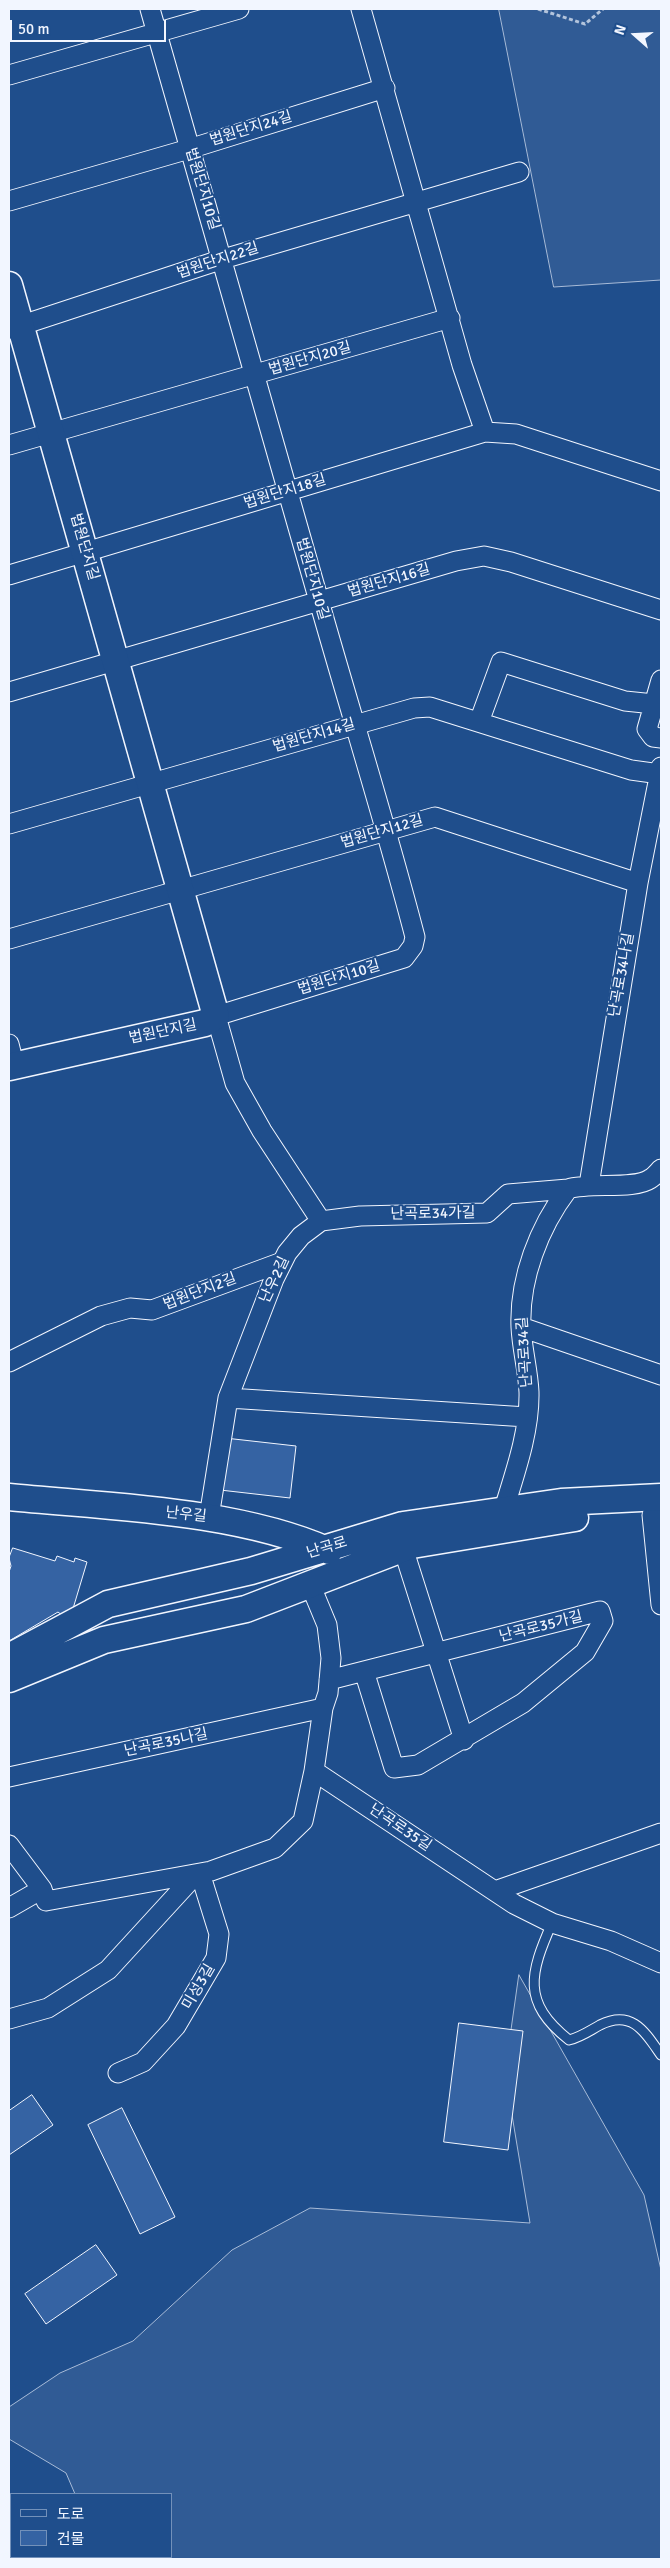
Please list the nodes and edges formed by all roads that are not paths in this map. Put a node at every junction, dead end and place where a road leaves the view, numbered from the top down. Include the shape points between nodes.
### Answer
1 (150, 9) edge
2 (239, 9) edge
3 (361, 9) edge
4 (157, 34) junction
5 (9, 75) edge
6 (385, 88) junction
7 (189, 149) junction
8 (519, 172) dead end
9 (417, 200) junction
10 (9, 201) edge
11 (223, 259) junction
12 (9, 285) edge
13 (450, 318) junction
14 (15, 327) edge
15 (255, 375) junction
16 (485, 432) junction
17 (52, 434) junction
18 (9, 445) edge
19 (661, 480) edge
20 (288, 492) junction
21 (85, 552) junction
22 (9, 575) edge
23 (319, 601) junction
24 (661, 610) edge
25 (117, 660) junction
26 (661, 680) edge
27 (9, 692) edge
28 (654, 704) junction
29 (479, 722) junction
30 (354, 725) junction
31 (661, 738) edge
32 (661, 770) edge
33 (150, 783) junction
34 (9, 824) edge
35 (387, 830) junction
36 (638, 883) junction
37 (181, 890) junction
38 (9, 939) edge
39 (216, 1016) junction
40 (11, 1058) edge
41 (661, 1170) edge
42 (589, 1185) junction
43 (568, 1189) junction
44 (321, 1221) junction
45 (282, 1262) junction
46 (521, 1327) junction
47 (9, 1362) edge
48 (661, 1375) edge
49 (228, 1398) junction
50 (527, 1417) junction
51 (9, 1497) edge
52 (658, 1509) edge
53 (209, 1517) junction
54 (501, 1519) junction
55 (324, 1548) junction
56 (403, 1548) junction
57 (356, 1566) junction
58 (310, 1584) junction
59 (661, 1605) edge
60 (437, 1653) junction
61 (9, 1657) edge
62 (364, 1671) junction
63 (9, 1679) edge
64 (329, 1680) junction
65 (323, 1708) junction
66 (464, 1740) junction
67 (314, 1771) junction
68 (9, 1777) edge
69 (661, 1833) edge
70 (9, 1845) edge
71 (198, 1873) junction
72 (42, 1889) junction
73 (494, 1891) junction
74 (9, 1908) edge
75 (552, 1923) junction
76 (661, 1963) edge
77 (9, 2019) edge
78 (661, 2055) edge
79 (118, 2073) dead end

1 - 4 street, 법원단지10길
2 - 4 street
3 - 6 street
4 - 5 street
4 - 7 street, 법원단지10길
6 - 7 street, 법원단지24길
6 - 9 street
7 - 10 street, 법원단지24길
7 - 11 street, 법원단지10길
8 - 9 street, 법원단지22길
9 - 11 street, 법원단지22길
9 - 13 street
11 - 14 street, 법원단지22길
11 - 15 street, 법원단지10길
12 - 14 street, 법원단지길
13 - 15 street, 법원단지20길
13 - 16 street
14 - 17 street, 법원단지길
15 - 17 street, 법원단지20길
15 - 20 street, 법원단지10길
16 - 19 street, 법원단지18길 via 516,434
16 - 20 street, 법원단지18길
17 - 18 street
17 - 21 street, 법원단지길
20 - 21 street, 법원단지18길
20 - 23 street, 법원단지10길
21 - 22 street, 법원단지18길
21 - 25 street, 법원단지길
23 - 24 street, 법원단지16길 via 456,561 484,556 542,571
23 - 25 street, 법원단지16길
23 - 30 street, 법원단지10길
25 - 27 street
25 - 33 street, 법원단지길
26 - 28 street
28 - 29 street via 625,701 500,662
28 - 31 street via 647,729 653,737
29 - 30 street, 법원단지14길 via 430,707 414,708
29 - 32 street, 법원단지14길 via 631,770
30 - 33 street, 법원단지14길
30 - 35 street, 법원단지10길
32 - 36 street, 난곡로34나길
33 - 34 street, 법원단지14길
33 - 37 street, 법원단지길
35 - 36 street, 법원단지12길 via 436,816
35 - 37 street, 법원단지12길
35 - 39 street, 법원단지10길 via 415,937 408,954 404,958
36 - 42 street, 난곡로34나길
37 - 38 street
37 - 39 street, 법원단지길
39 - 40 street, 법원단지길 via 204,1023
39 - 44 street via 236,1083 262,1131
41 - 42 street via 649,1180 636,1184
42 - 43 street
43 - 44 street, 난곡로34가길 via 508,1194 488,1213 360,1216
43 - 46 street, 난곡로34길 via 554,1207 529,1266
44 - 45 street, 난우2길 via 301,1236
45 - 47 street, 법원단지2길 via 152,1310 130,1308 102,1316
45 - 49 street, 난우2길
46 - 48 street
46 - 50 street, 난곡로34길 via 529,1392
49 - 50 street
49 - 53 street, 난우2길
50 - 54 street, 난곡로34길
51 - 53 street, 난우길
52 - 54 street, 난곡로 via 560,1519
52 - 59 street, 난곡로
53 - 55 street, 난우길 via 307,1540
54 - 55 street, 난곡로 via 403,1526
54 - 56 street, 난곡로
55 - 57 street, 난우길
55 - 61 street, 난곡로 via 251,1571 108,1604
56 - 57 street, 난곡로
56 - 60 street
57 - 58 street, 난곡로
58 - 63 street, 난곡로 via 246,1609 104,1640
58 - 64 street via 327,1625 331,1658
60 - 62 street, 난곡로35가길
60 - 66 street
60 - 66 street, 난곡로35가길 via 600,1611 603,1621 586,1652 523,1703
62 - 64 street, 난곡로35가길
62 - 66 street, 난곡로35가길 via 394,1768 418,1765
64 - 65 street
65 - 67 street
65 - 68 street, 난곡로35나길
67 - 71 street via 303,1821 291,1834 275,1848 211,1872
67 - 73 street, 난곡로35길
69 - 73 street
70 - 72 street
71 - 72 street via 46,1901
71 - 77 street via 108,1970 48,2008
71 - 79 street, 미성3길 via 219,1934 216,1958 176,2026 143,2062
72 - 74 street
73 - 75 street, 난곡로35길
75 - 76 street, 난곡로35길 via 611,1940
75 - 78 lane via 540,1948 532,1977 541,2011 555,2029 569,2040 582,2037 602,2024 622,2019 634,2022

